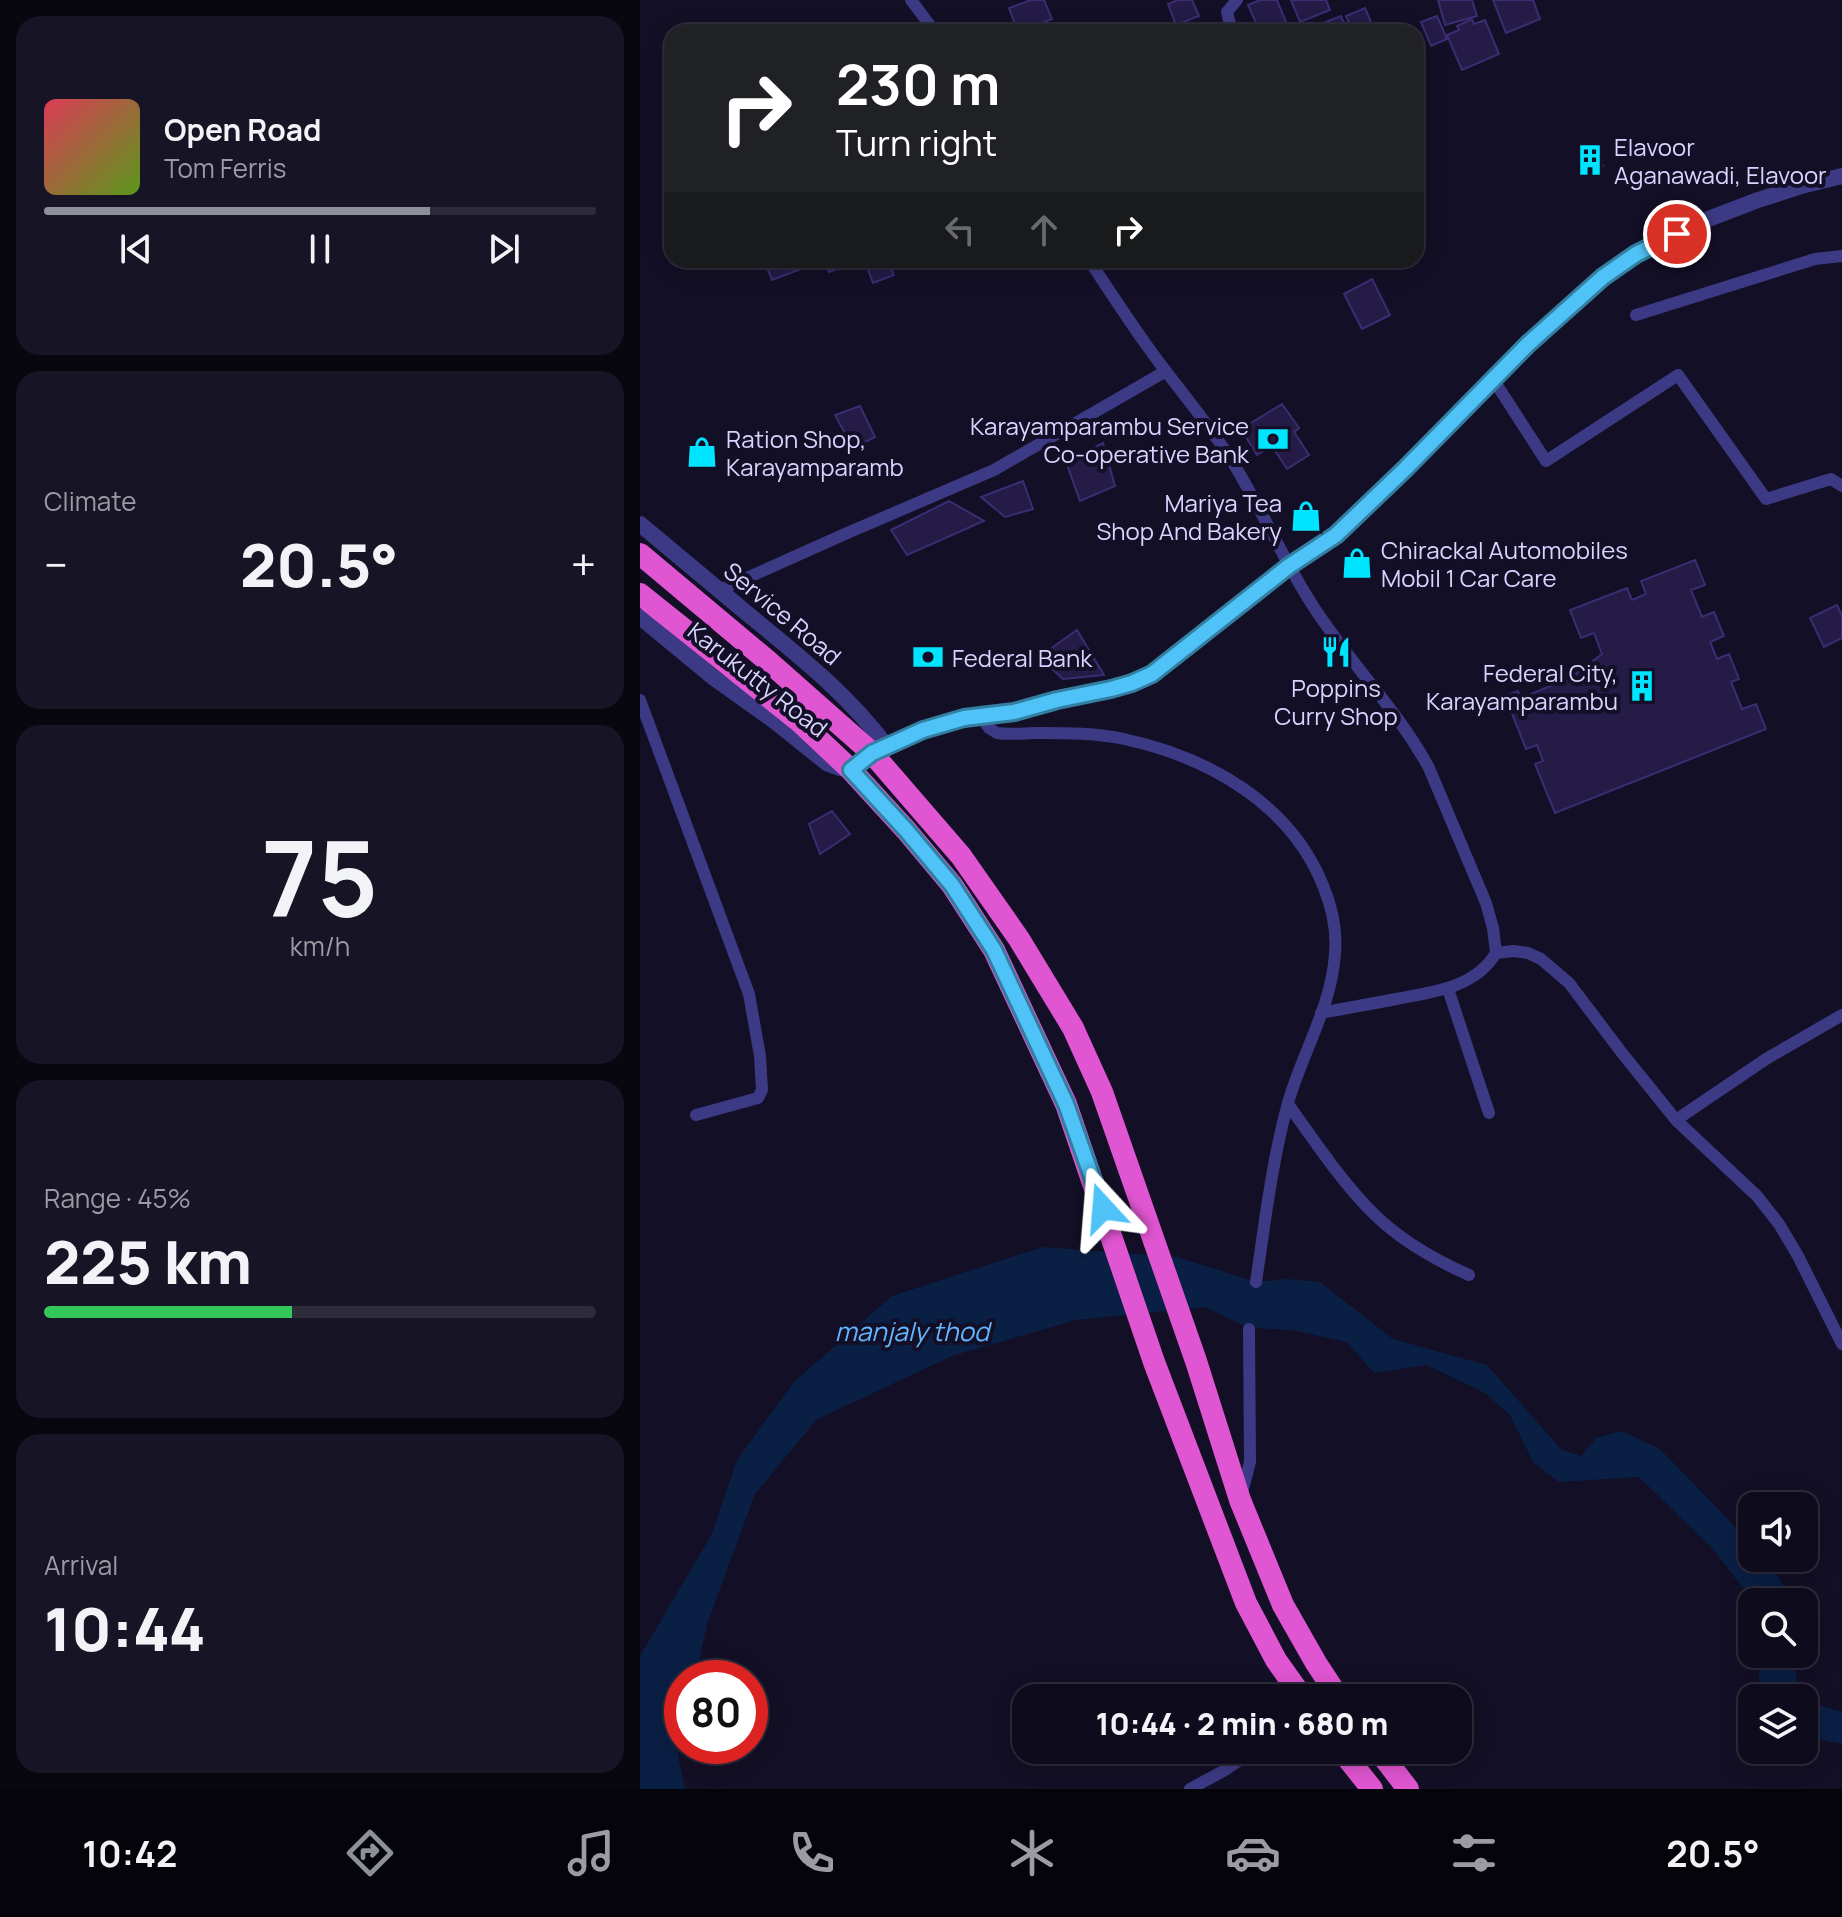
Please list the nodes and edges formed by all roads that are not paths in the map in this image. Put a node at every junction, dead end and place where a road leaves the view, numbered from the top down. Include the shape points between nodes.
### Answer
1 (911, 0) edge
2 (1237, 0) edge
3 (929, 24) edge
4 (1230, 24) edge
5 (1842, 176) edge
6 (1842, 256) edge
7 (1095, 268) edge
8 (1636, 315) dead end
9 (1166, 371) junction
10 (1493, 379) junction
11 (1842, 486) edge
12 (640, 524) edge
13 (640, 554) edge
14 (1289, 566) junction
15 (720, 590) junction
16 (640, 594) edge
17 (640, 617) edge
18 (640, 700) edge
19 (980, 715) junction
20 (880, 750) junction
21 (851, 770) junction
22 (1496, 953) junction
23 (1448, 989) junction
24 (1321, 1013) junction
25 (1842, 1015) edge
26 (1288, 1104) junction
27 (1489, 1113) dead end
28 (696, 1115) dead end
29 (1676, 1120) junction
30 (1469, 1275) dead end
31 (1256, 1282) dead end
32 (1249, 1329) dead end
33 (1842, 1344) edge
34 (1240, 1500) junction
35 (1293, 1684) edge
36 (1330, 1684) edge
37 (1234, 1764) edge
38 (1352, 1764) edge
39 (1389, 1764) edge
40 (1190, 1789) edge
41 (1372, 1789) edge
42 (1408, 1789) edge

1 - 3 street
2 - 4 street via 1227,12
5 - 10 street via 1758,200 1636,254 1603,277
6 - 8 street via 1815,259
7 - 9 street
9 - 14 street via 1229,457
9 - 15 street via 994,470
10 - 11 street via 1546,461 1678,375 1766,499 1831,479
10 - 14 street via 1336,535
12 - 15 street, Service Road
13 - 20 highway
14 - 19 street via 1152,674 1111,689
14 - 22 street via 1429,768 1486,903
15 - 20 street, Service Road via 827,681 872,726
16 - 21 highway via 800,722
17 - 21 street, Karukutty Road via 828,764
18 - 28 street via 749,994 760,1056 758,1098
19 - 20 street via 923,730
19 - 24 street via 1002,734 1076,733 1144,744 1216,772 1260,800 1296,837 1327,895 1336,954
20 - 21 street
20 - 34 highway via 1019,939 1073,1028 1102,1092
21 - 35 highway via 952,885 994,950 1066,1104 1154,1362 1246,1603
22 - 23 street via 1484,969
22 - 29 street via 1528,953 1555,970
23 - 24 street
23 - 27 street
24 - 26 street
25 - 29 street
26 - 30 street via 1368,1208 1427,1253
26 - 31 street
29 - 33 street via 1768,1209
32 - 34 street via 1250,1462
34 - 36 highway via 1283,1605
37 - 40 street
38 - 41 highway
39 - 42 highway

